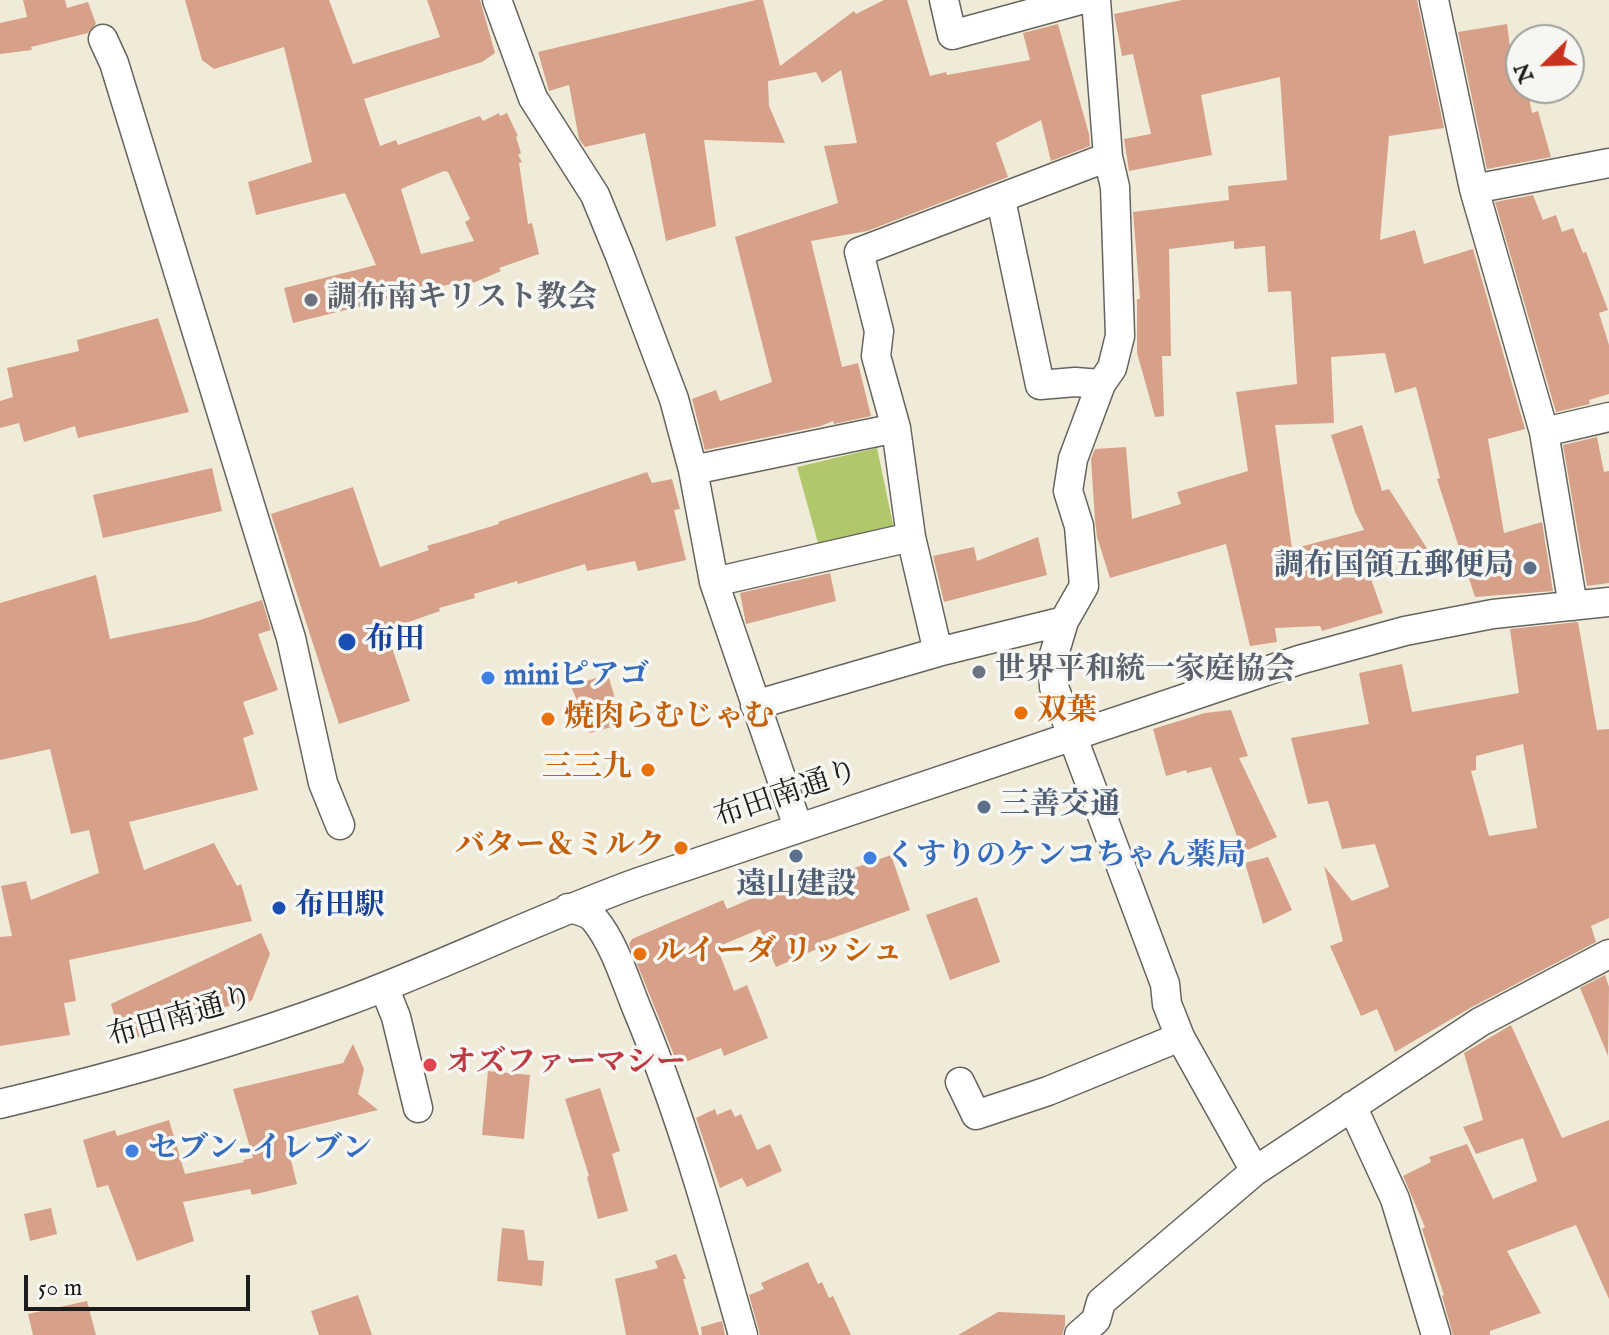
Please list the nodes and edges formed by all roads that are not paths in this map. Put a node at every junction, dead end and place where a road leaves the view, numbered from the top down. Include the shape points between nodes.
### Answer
1 (497, 0) edge
2 (944, 0) edge
3 (1080, 0) edge
4 (1096, 0) edge
5 (1434, 0) edge
6 (103, 39) dead end
7 (1108, 157) junction
8 (1609, 163) edge
9 (1474, 189) junction
10 (1001, 200) junction
11 (1101, 384) junction
12 (1609, 417) edge
13 (896, 428) junction
14 (1544, 432) junction
15 (693, 470) junction
16 (911, 537) junction
17 (714, 582) junction
18 (1609, 602) edge
19 (1573, 606) junction
20 (1064, 621) junction
21 (938, 652) junction
22 (755, 705) junction
23 (1072, 736) junction
24 (340, 825) dead end
25 (798, 827) junction
26 (568, 908) junction
27 (1609, 954) edge
28 (384, 987) junction
29 (1180, 1037) junction
30 (960, 1082) dead end
31 (0, 1104) edge
32 (1352, 1106) junction
33 (418, 1108) dead end
34 (1255, 1171) junction
35 (743, 1335) edge
36 (1079, 1335) edge
37 (1436, 1335) edge

1 - 15 street via 533,98 595,195 674,399
2 - 3 street via 952,35
4 - 7 street
5 - 9 street
6 - 24 street via 291,638 323,783
7 - 10 street
7 - 11 street via 1115,187 1120,336 1112,368
8 - 9 street
9 - 14 street
10 - 11 street via 1040,385
10 - 13 street via 859,252 879,331 876,356
11 - 20 street via 1073,459 1068,491 1079,526 1084,586
12 - 14 street
13 - 15 street
13 - 16 street
14 - 19 street
15 - 17 street
16 - 17 street
16 - 21 street
17 - 22 street
18 - 19 street, 布田南通り
19 - 23 street, 布田南通り via 1405,631 1299,660
20 - 21 street
20 - 23 street via 1053,658 1054,687
21 - 22 street
22 - 25 street
23 - 25 street, 布田南通り
23 - 29 street
25 - 26 street, 布田南通り
26 - 28 street, 布田南通り
26 - 35 street via 595,920 650,1040
27 - 32 street via 1480,1022
28 - 31 street, 布田南通り via 190,1054
28 - 33 street
29 - 30 street via 976,1115
29 - 34 street
32 - 34 street
32 - 37 street via 1395,1199
34 - 36 street via 1101,1302 1096,1320

